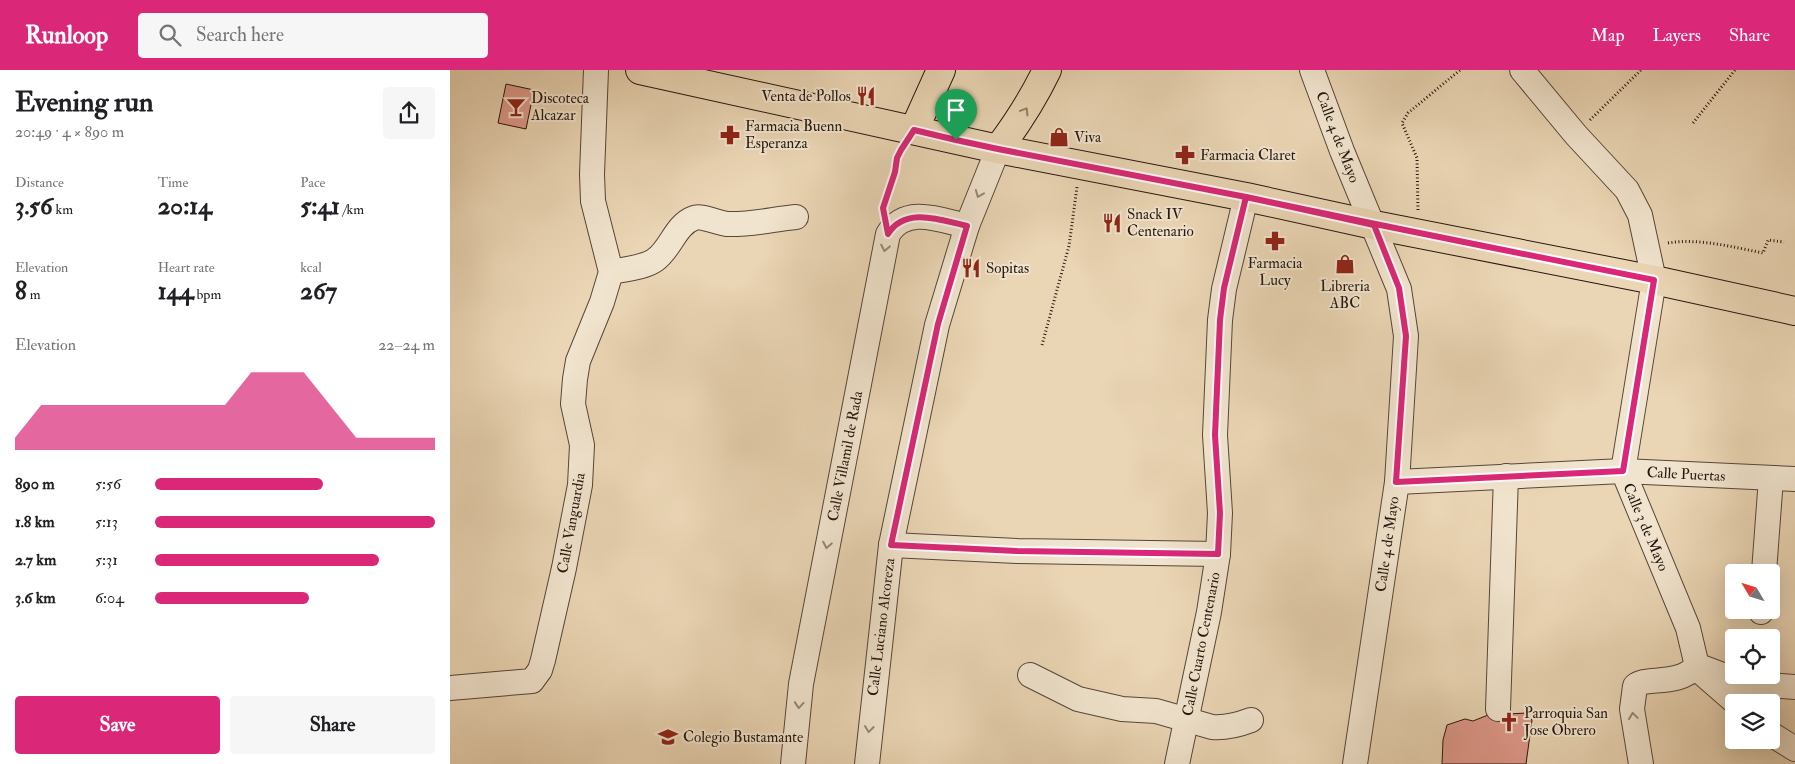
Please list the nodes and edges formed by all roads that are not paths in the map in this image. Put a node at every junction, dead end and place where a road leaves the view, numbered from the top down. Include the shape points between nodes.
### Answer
1 (596, 70) edge
2 (640, 70) edge
3 (941, 70) edge
4 (1047, 70) edge
5 (1312, 70) edge
6 (1522, 70) edge
7 (914, 130) junction
8 (998, 149) junction
9 (1246, 197) junction
10 (796, 217) dead end
11 (1374, 225) junction
12 (967, 226) junction
13 (611, 272) junction
14 (1654, 280) junction
15 (1795, 311) edge
16 (1623, 471) junction
17 (1506, 476) junction
18 (1771, 478) junction
19 (1795, 479) edge
20 (1396, 482) junction
21 (891, 545) junction
22 (1218, 554) junction
23 (1765, 564) edge
24 (1697, 666) junction
25 (1030, 676) dead end
26 (1795, 687) edge
27 (450, 688) edge
28 (1726, 694) edge
29 (1498, 709) dead end
30 (1187, 719) junction
31 (1251, 720) dead end
32 (1780, 740) edge
33 (1795, 750) edge
34 (793, 764) edge
35 (867, 764) edge
36 (1177, 764) edge
37 (1355, 764) edge
38 (1641, 764) edge

1 - 13 street via 593,201
2 - 7 main road
3 - 7 main road
8 -> 4 main road, Calle Luciano Alcoreza via 1034,97
5 - 11 street, Calle 4 de Mayo via 1342,152
6 - 14 street, Calle 3 de Mayo via 1627,190 1640,215
7 - 8 main road
8 - 9 main road
8 -> 12 street, Calle Luciano Alcoreza
9 - 11 main road
9 - 22 street, Calle Cuarto Centenario via 1224,288 1220,320 1215,435 1220,513
10 - 13 street via 732,224 694,218 678,230 654,262
11 - 14 main road
11 - 20 street, Calle 4 de Mayo via 1399,288 1406,336
12 - 21 street, Calle Luciano Alcoreza via 938,324
12 -> 34 street, Calle Villamil de Rada via 911,217 897,222 888,234 801,684
13 - 27 street, Calle Vanguardia via 578,361 573,404 582,446 580,485 540,670 532,681
14 - 15 main road
14 - 16 street, Calle 3 de Mayo
16 - 17 street, Calle Puertas
16 - 18 street, Calle Puertas
16 - 24 street, Calle 3 de Mayo via 1688,628
17 - 20 street, Calle Puertas
17 - 29 street
18 - 19 street, Calle Puertas
18 - 23 street
20 - 37 street, Calle 4 de Mayo
21 - 22 street via 1017,551
21 -> 35 street, Calle Luciano Alcoreza
22 - 30 street, Calle Cuarto Centenario
24 - 26 street via 1744,683
24 - 28 street
38 -> 24 street via 1632,709 1635,686 1684,676
25 - 30 street via 1078,699
30 - 31 street via 1221,728
30 - 36 street, Calle Cuarto Centenario
32 - 33 street

